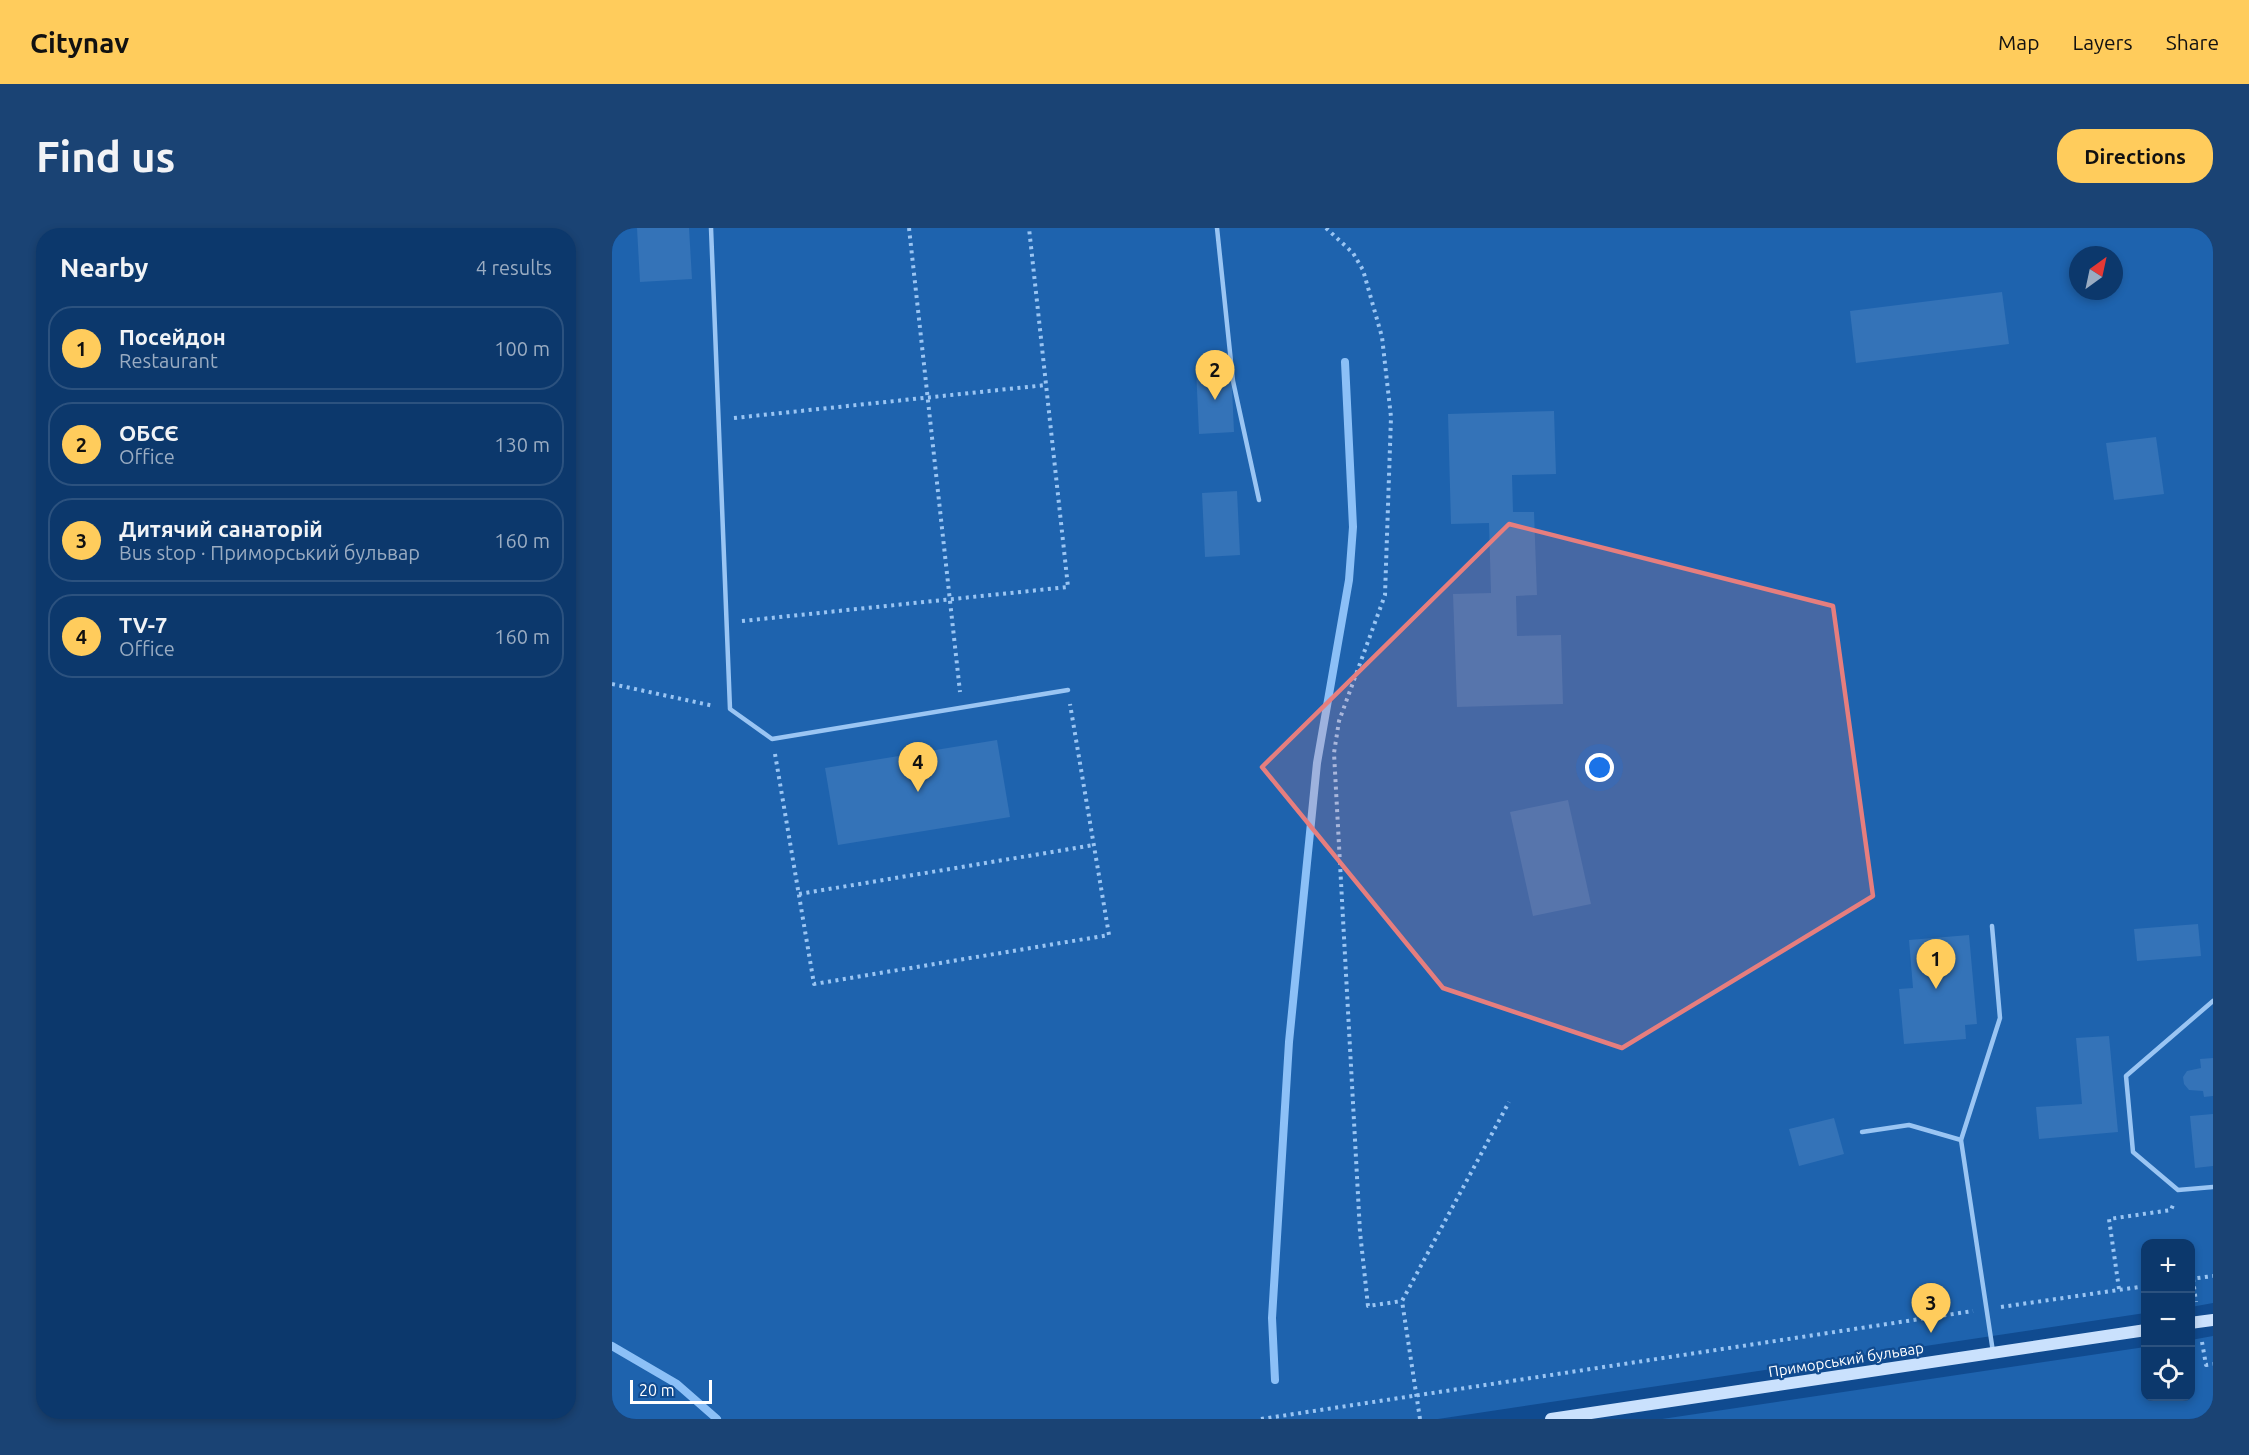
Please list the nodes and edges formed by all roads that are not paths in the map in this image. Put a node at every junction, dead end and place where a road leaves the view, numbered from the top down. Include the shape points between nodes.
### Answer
1 (711, 228) edge
2 (1217, 228) edge
3 (1259, 500) dead end
4 (1068, 690) road end
5 (1992, 926) dead end
6 (2213, 1001) edge
7 (1862, 1132) dead end
8 (1961, 1140) junction
9 (2213, 1187) edge
10 (2213, 1320) edge
11 (2195, 1322) edge
12 (2141, 1331) edge
13 (1993, 1353) junction
14 (1551, 1419) edge

1 - 4 lane via 730,709 772,739
2 - 3 lane via 1233,381
5 - 8 lane via 2000,1018
6 - 9 lane via 2126,1076 2133,1152 2178,1190
7 - 8 lane via 1909,1125
8 - 13 lane
10 - 11 street
12 - 13 street, Приморський бульвар
13 - 14 street, Приморський бульвар

